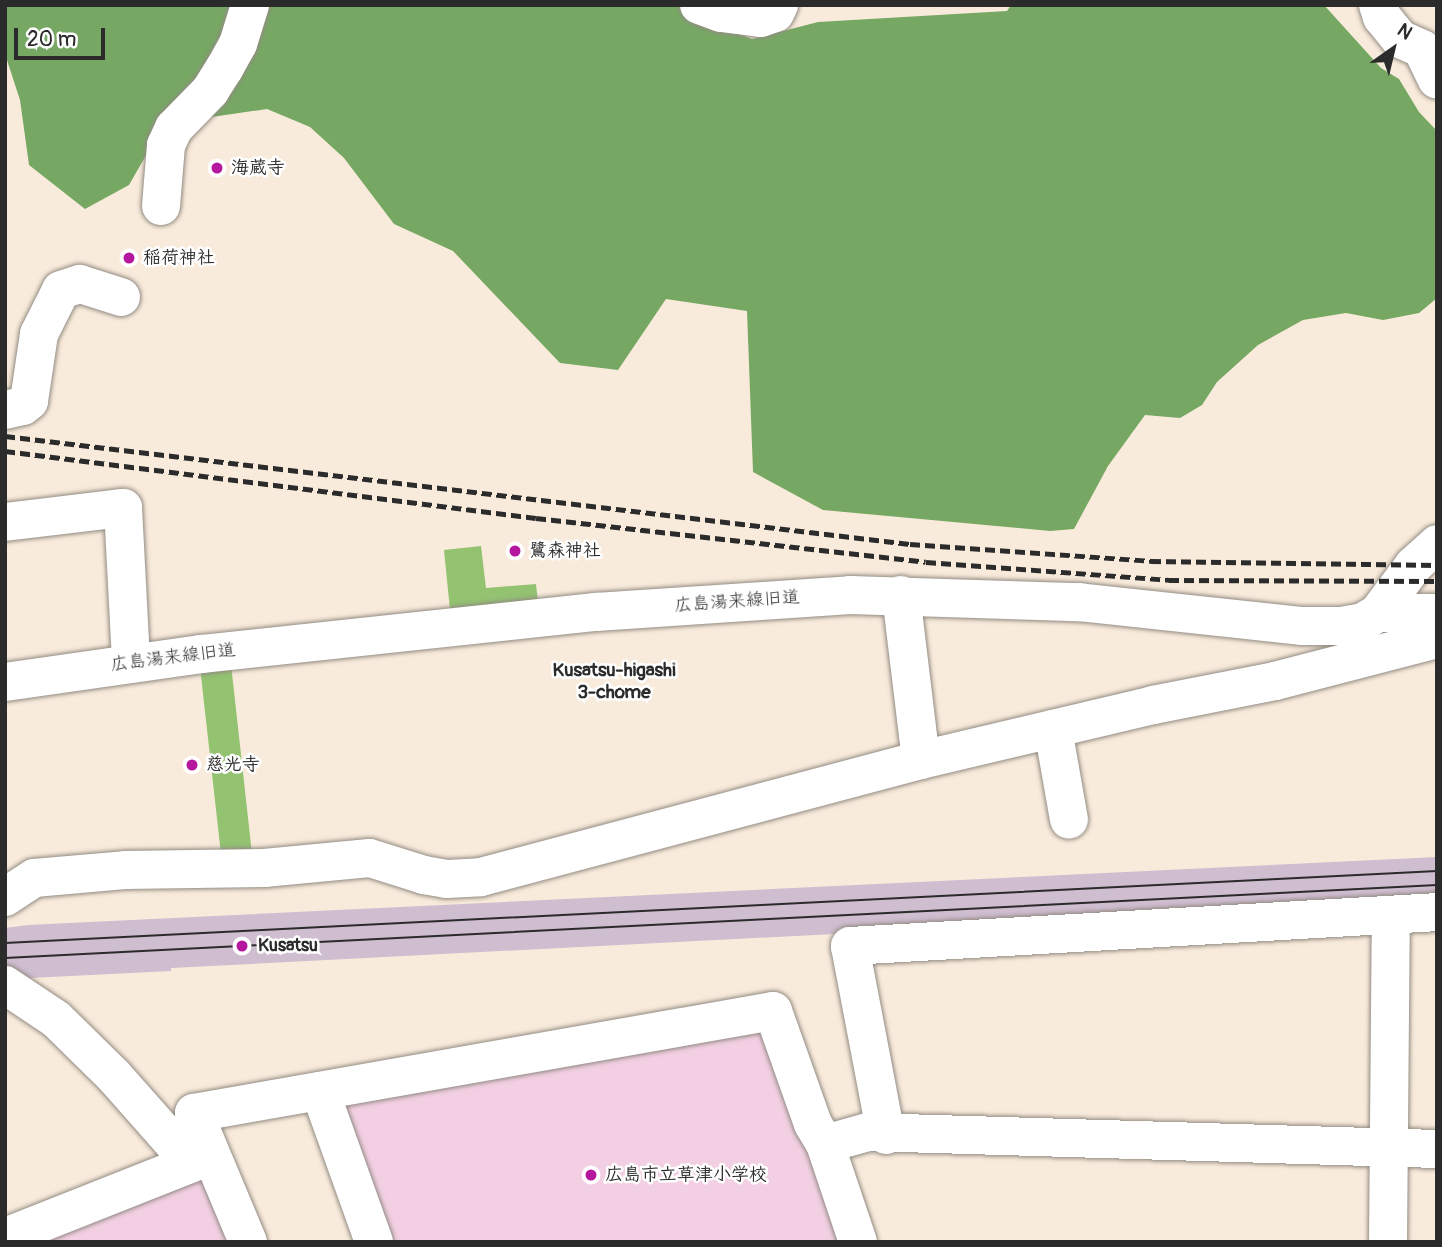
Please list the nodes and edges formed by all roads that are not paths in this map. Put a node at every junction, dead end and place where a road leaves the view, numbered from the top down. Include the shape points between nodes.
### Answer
1 (250, 5) edge
2 (699, 5) edge
3 (779, 5) edge
4 (1378, 5) edge
5 (1437, 80) edge
6 (160, 206) dead end
7 (121, 297) dead end
8 (5, 410) edge
9 (5, 522) edge
10 (1437, 544) edge
11 (901, 595) junction
12 (1437, 612) edge
13 (1378, 613) junction
14 (1437, 639) edge
15 (131, 663) junction
16 (5, 682) edge
17 (1053, 729) junction
18 (921, 760) junction
19 (1069, 820) dead end
20 (5, 897) edge
21 (1437, 912) edge
22 (1391, 915) junction
23 (5, 985) edge
24 (320, 1091) junction
25 (886, 1135) junction
26 (825, 1144) junction
27 (1390, 1147) junction
28 (1437, 1149) edge
29 (210, 1156) junction
30 (5, 1237) edge
31 (248, 1242) edge
32 (374, 1242) edge
33 (858, 1242) edge
34 (1388, 1242) edge

1 - 6 street via 238,44 224,69 210,91 174,128 166,145
2 - 3 street via 720,13 761,18 775,13
4 - 5 street via 1382,18 1400,39 1422,49
7 - 8 street via 80,284 61,290 39,334 29,401
9 - 15 street via 123,508
10 - 13 street via 1414,565
11 - 13 street, 広島湯来線旧道 via 1078,602 1301,626 1363,622
11 - 15 street, 広島湯来線旧道 via 850,594 596,612
11 - 18 street
12 - 13 street, 広島湯来線旧道
14 - 17 street via 1275,681
15 - 16 street, 広島湯来線旧道
17 - 18 street
17 - 19 street
18 - 20 street via 481,877 424,876 370,858 34,878
21 - 22 street
22 - 25 street via 850,946
22 - 27 street
23 - 29 street via 56,1019 175,1144
24 - 26 street via 773,1011 813,1124
24 - 29 street via 194,1112
24 - 32 street
25 - 26 street via 867,1132
25 - 27 street
26 - 33 street
27 - 28 street
27 - 34 street
29 - 30 street
29 - 31 street

